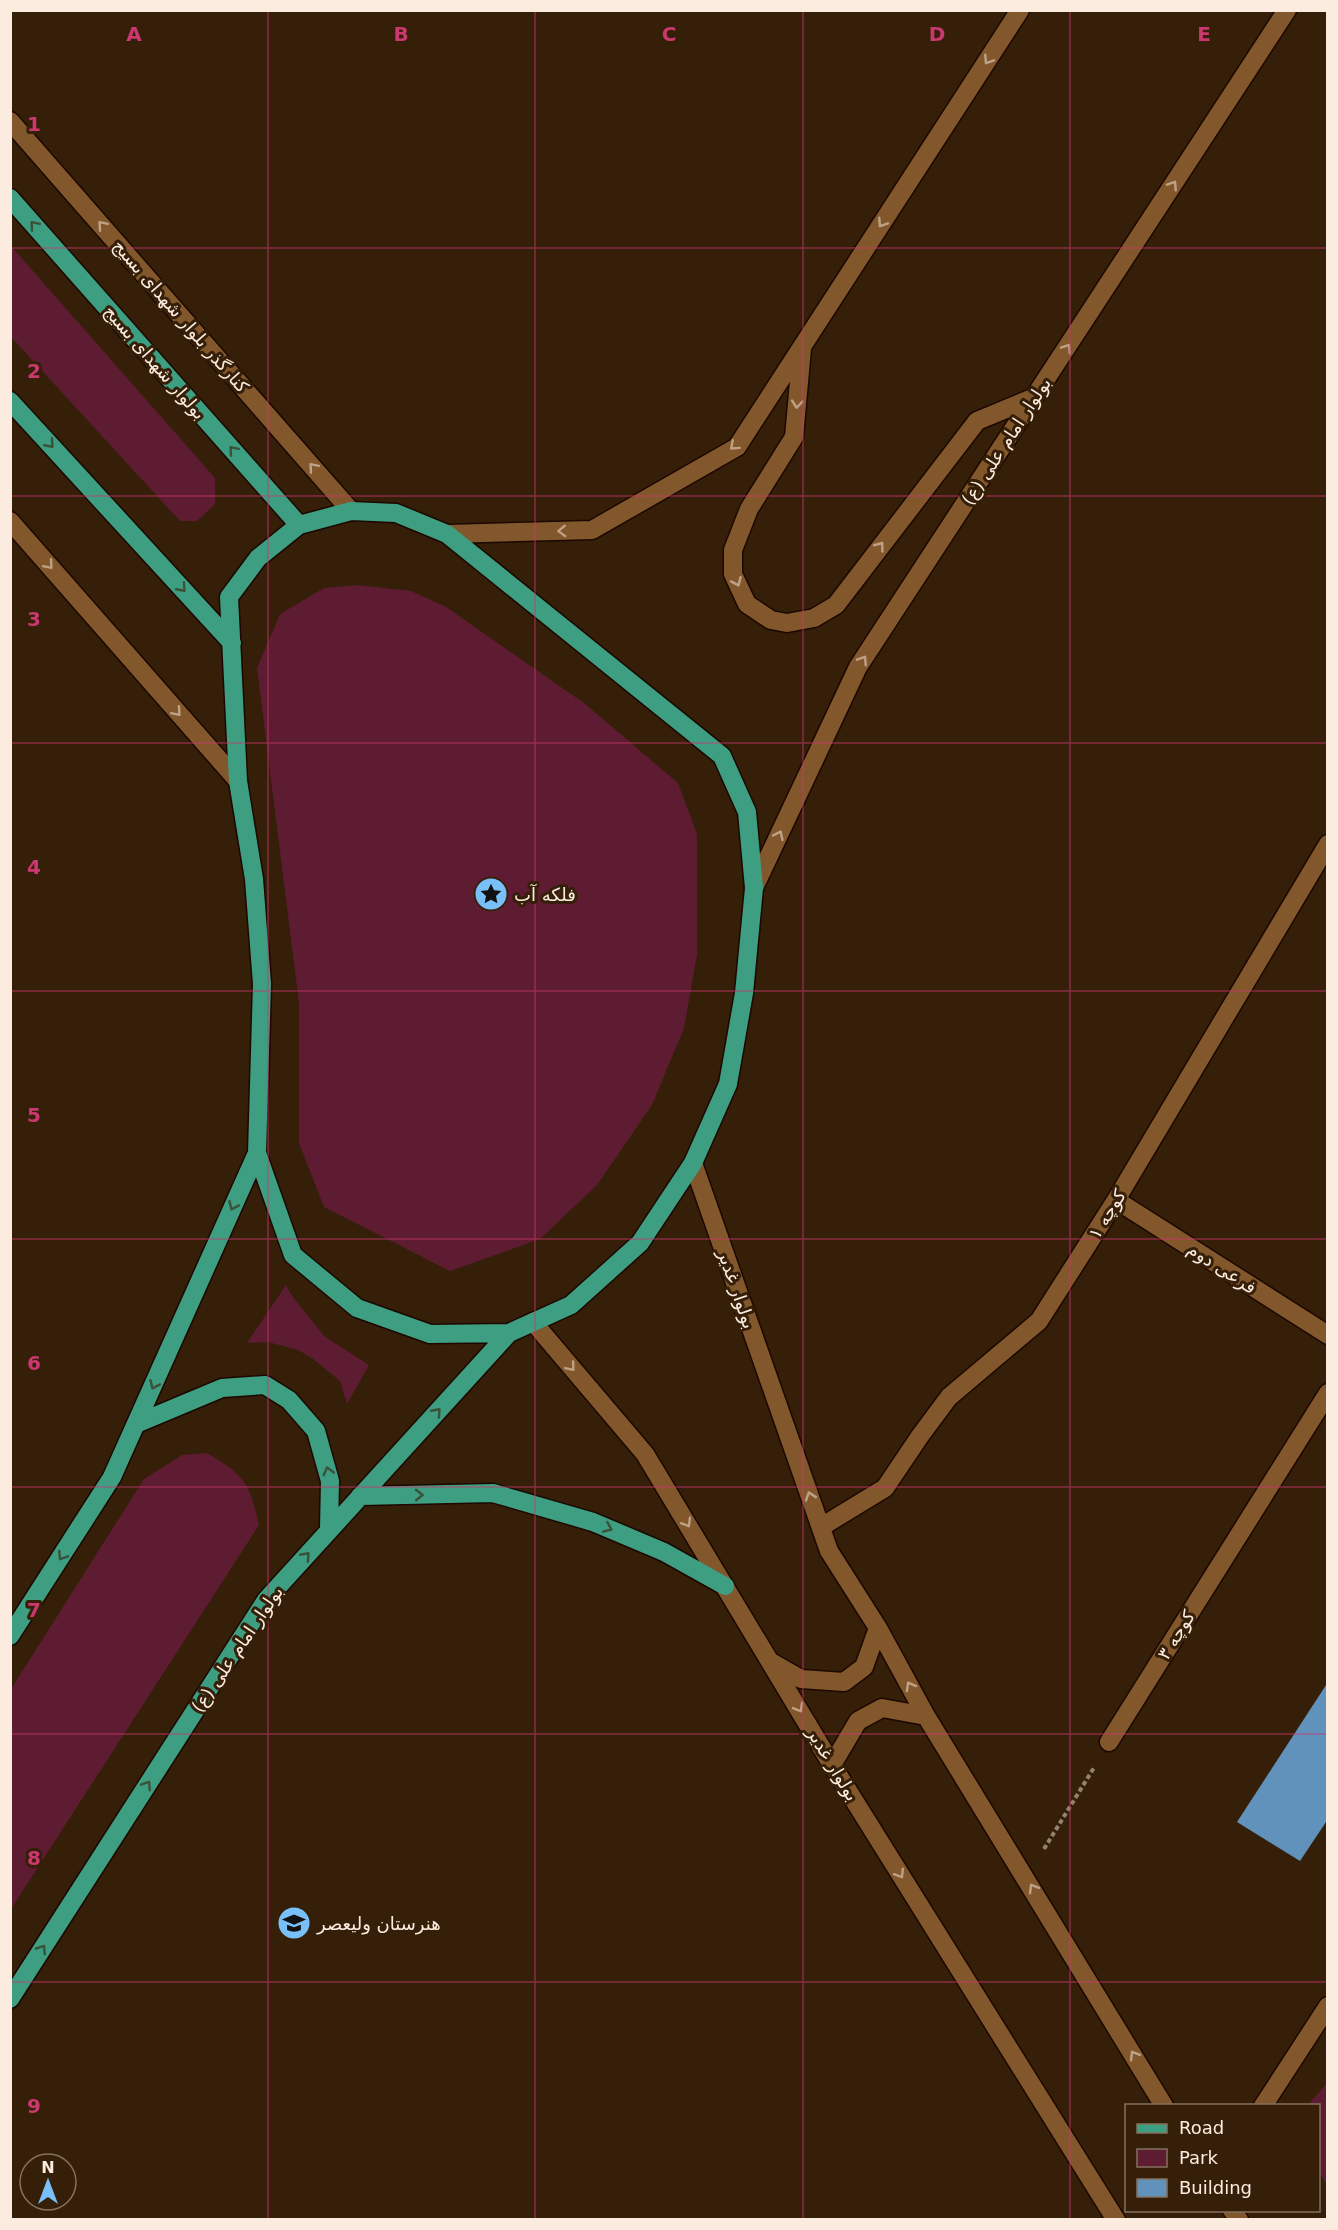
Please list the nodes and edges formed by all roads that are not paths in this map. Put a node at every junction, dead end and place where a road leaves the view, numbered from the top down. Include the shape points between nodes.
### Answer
1 (1020, 10) edge
2 (1287, 10) edge
3 (10, 121) edge
4 (10, 198) edge
5 (802, 346) junction
6 (1035, 398) junction
7 (10, 401) edge
8 (351, 511) junction
9 (10, 521) edge
10 (299, 525) junction
11 (447, 534) junction
12 (232, 643) junction
13 (238, 781) junction
14 (1328, 843) edge
15 (754, 888) junction
16 (257, 1153) junction
17 (693, 1163) junction
18 (1116, 1200) junction
19 (533, 1322) junction
20 (509, 1333) junction
21 (1328, 1335) edge
22 (1328, 1393) edge
23 (136, 1424) junction
24 (360, 1496) junction
25 (821, 1527) junction
26 (329, 1530) junction
27 (725, 1586) junction
28 (878, 1628) junction
29 (10, 1636) edge
30 (772, 1662) junction
31 (926, 1716) junction
32 (1109, 1742) road end
33 (832, 1765) junction
34 (10, 1999) edge
35 (1328, 2006) edge
36 (1163, 2104) edge
37 (1264, 2104) edge
38 (1116, 2220) edge

1 -> 5 street
6 -> 2 street, بولوار امام علی (ع)
8 -> 3 street, کنارگذر بلوار شهدای بسیج
10 -> 4 main road, بولوار شهدای بسیج
5 -> 6 street via 794,436 749,508 733,550 733,574 747,604 771,620 788,623 814,618 836,605 977,421
5 -> 11 street via 737,447 592,530
15 -> 6 street, بولوار امام علی (ع) via 858,667
7 -> 12 main road
8 - 10 main road
8 - 11 main road via 396,513
9 -> 13 street
10 - 12 main road via 258,558 229,597
11 - 15 main road via 722,756 747,812
12 - 13 main road
13 - 16 main road via 254,879 262,984
14 - 18 street, کوچه ۱
15 - 17 main road via 744,993 728,1084
16 - 20 main road via 293,1255 357,1308 430,1334
16 -> 23 main road
17 - 19 main road via 640,1243 571,1305
25 -> 17 street, بولوار غدیر
18 - 21 street, فرعی دوم
18 - 25 street, کوچه ۱ via 1039,1321 949,1397 885,1488
19 - 20 main road
19 -> 27 street, بولوار غدیر via 645,1454
24 -> 20 main road, بولوار امام علی (ع)
22 - 32 street, کوچه ۳
26 -> 23 main road via 330,1481 316,1431 289,1400 265,1386 222,1388
23 -> 29 main road via 112,1477
24 - 26 main road, بولوار امام علی (ع)
24 -> 27 main road via 493,1493 593,1522 664,1552
25 - 28 street, بولوار غدیر via 829,1551
34 -> 26 main road, بولوار امام علی (ع) via 266,1600
27 - 30 street, بولوار غدیر
28 - 30 street via 864,1667 844,1682 801,1679
31 -> 28 street, بولوار غدیر
30 -> 33 street, بولوار غدیر
31 - 33 street via 882,1708 858,1721
36 -> 31 street, بولوار غدیر
33 -> 38 street, بولوار غدیر
35 - 37 street

